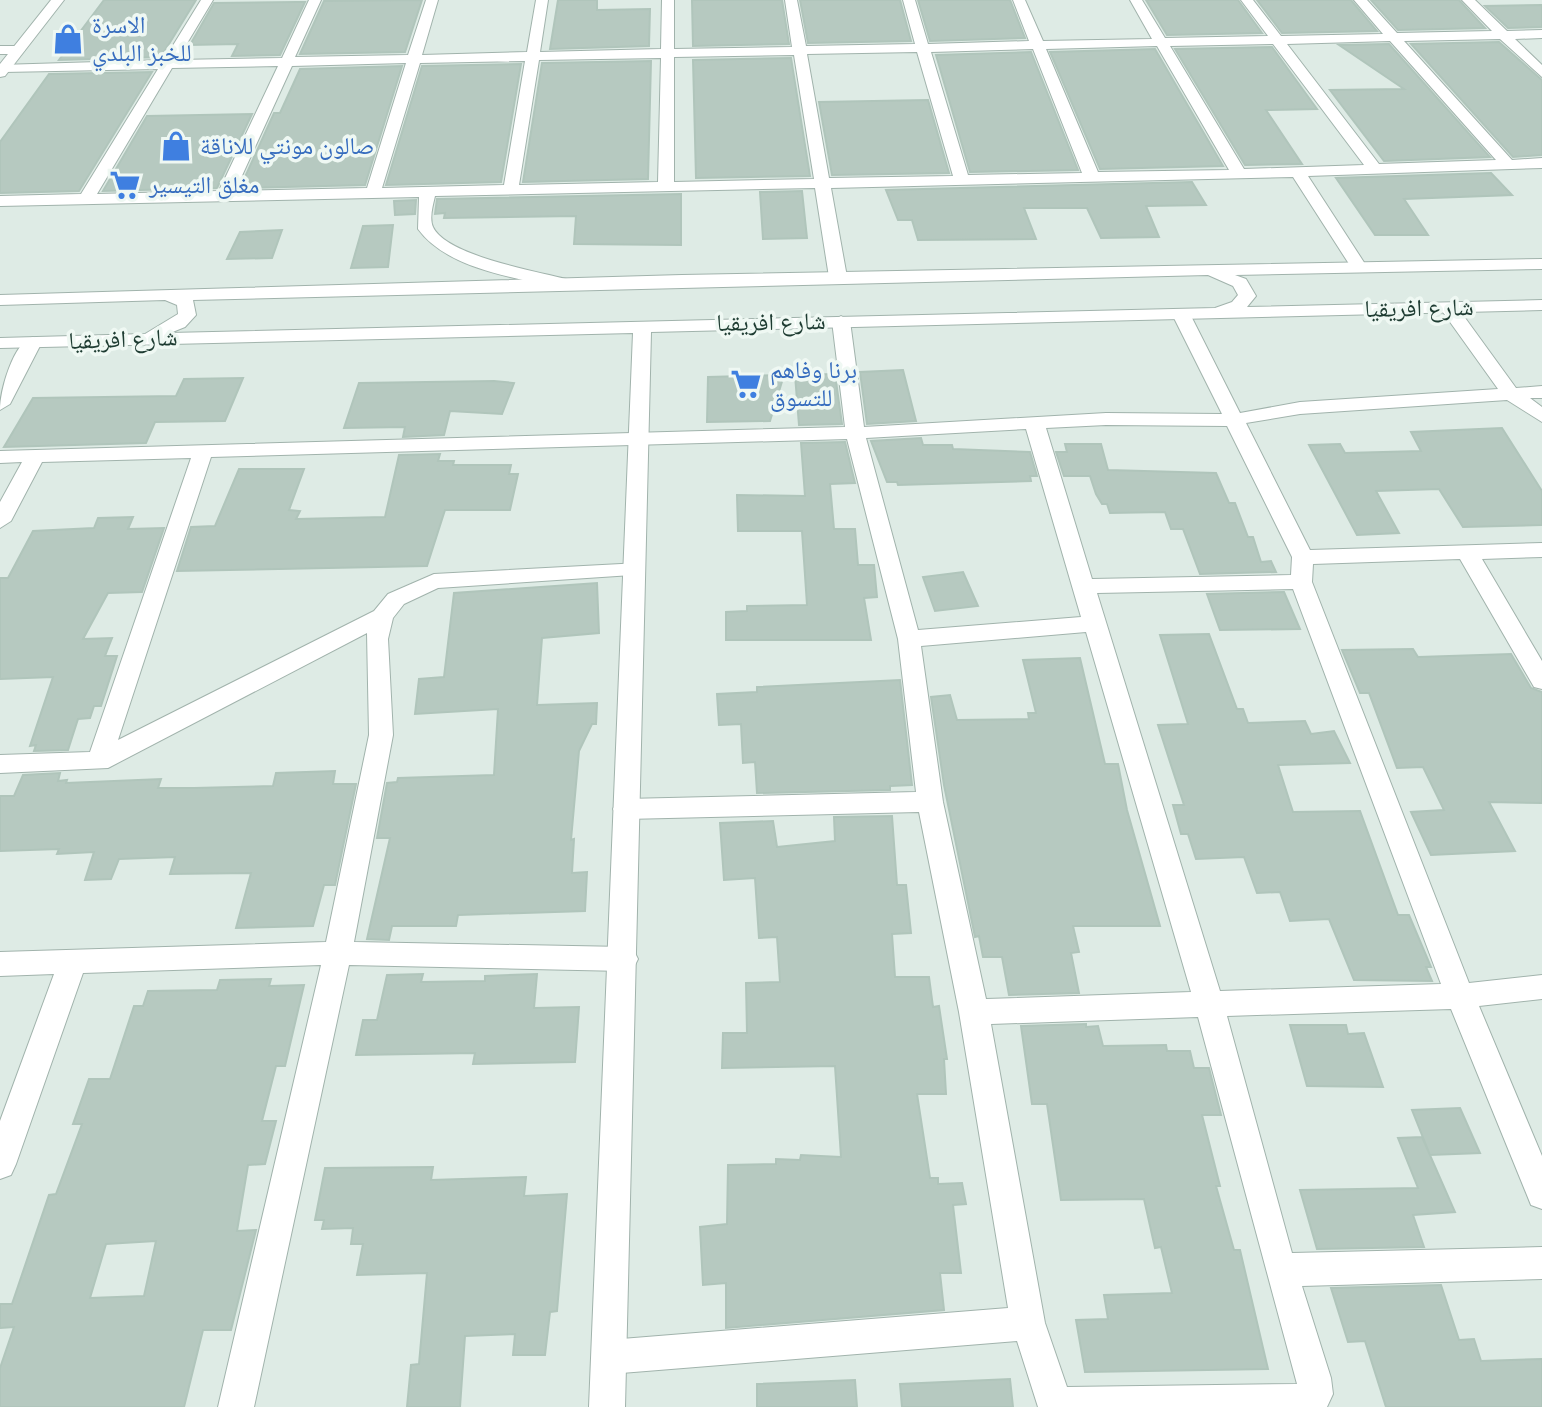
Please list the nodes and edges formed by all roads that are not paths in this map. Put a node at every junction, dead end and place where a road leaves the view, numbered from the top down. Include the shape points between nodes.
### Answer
1 (58, 0) edge
2 (207, 0) edge
3 (315, 0) edge
4 (432, 0) edge
5 (542, 0) edge
6 (668, 0) edge
7 (791, 0) edge
8 (909, 0) edge
9 (1019, 0) edge
10 (1136, 0) edge
11 (1247, 0) edge
12 (1360, 0) edge
13 (1468, 0) edge
14 (1542, 34) edge
15 (1503, 35) junction
16 (1393, 37) junction
17 (1277, 39) junction
18 (1160, 42) junction
19 (1039, 44) junction
20 (923, 47) junction
21 (0, 50) edge
22 (18, 50) junction
23 (798, 50) junction
24 (666, 53) junction
25 (534, 56) junction
26 (414, 59) junction
27 (287, 62) junction
28 (170, 64) junction
29 (2, 70) edge
30 (1542, 73) edge
31 (1542, 163) edge
32 (1508, 164) junction
33 (1375, 169) junction
34 (1298, 172) junction
35 (1239, 174) junction
36 (1091, 175) junction
37 (961, 178) junction
38 (820, 182) junction
39 (666, 185) junction
40 (511, 189) junction
41 (428, 192) junction
42 (373, 193) junction
43 (225, 196) junction
44 (86, 199) junction
45 (0, 201) edge
46 (1542, 264) edge
47 (1354, 268) junction
48 (1197, 271) junction
49 (838, 277) junction
50 (564, 284) junction
51 (310, 291) junction
52 (167, 295) junction
53 (0, 300) edge
54 (1542, 305) edge
55 (1449, 308) junction
56 (1373, 309) junction
57 (1208, 313) junction
58 (1181, 314) junction
59 (841, 321) junction
60 (642, 325) junction
61 (298, 334) junction
62 (140, 338) junction
63 (33, 342) junction
64 (0, 343) edge
65 (1542, 392) edge
66 (1511, 394) junction
67 (0, 404) edge
68 (1542, 416) edge
69 (1232, 420) junction
70 (1034, 422) junction
71 (855, 433) junction
72 (637, 438) junction
73 (203, 452) junction
74 (35, 456) junction
75 (0, 457) edge
76 (0, 521) edge
77 (1542, 550) edge
78 (1467, 552) junction
79 (632, 568) junction
80 (1302, 570) junction
81 (1086, 586) junction
82 (382, 616) junction
83 (1093, 624) junction
84 (909, 639) junction
85 (1542, 681) edge
86 (99, 761) junction
87 (0, 764) edge
88 (930, 802) junction
89 (626, 809) junction
90 (338, 953) junction
91 (624, 959) junction
92 (72, 963) junction
93 (0, 964) edge
94 (1542, 987) edge
95 (1460, 996) junction
96 (1209, 1004) junction
97 (974, 1012) junction
98 (1534, 1155) edge
99 (0, 1164) edge
100 (1542, 1194) edge
101 (1542, 1263) edge
102 (1280, 1270) junction
103 (1028, 1323) junction
104 (609, 1357) junction
105 (1056, 1406) edge
106 (236, 1407) edge
107 (607, 1407) edge

1 - 22 street
2 - 28 street
3 - 27 street
4 - 26 street
5 - 25 street
6 - 24 street
7 - 23 street
8 - 20 street
9 - 19 street
10 - 18 street
11 - 17 street
12 - 16 street
13 - 15 street
14 - 15 street
15 - 16 street
15 - 30 street
16 - 17 street
16 - 32 street
17 - 18 street
17 - 33 street
18 - 19 street
18 - 35 street
19 - 20 street
19 - 36 street
20 - 23 street
20 - 37 street
21 - 22 street
22 - 29 street
23 - 24 street
23 - 38 street
24 - 25 street
24 - 39 street
25 - 26 street
25 - 40 street
26 - 27 street
26 - 42 street
27 - 28 street
27 - 43 street
28 - 29 street
28 - 44 street
31 - 32 street
32 - 33 street
33 - 34 street
34 - 35 street
34 - 47 street
35 - 36 street
36 - 37 street
37 - 38 street
38 - 39 street
38 - 49 street
39 - 40 street
40 - 41 street
41 - 42 street
41 - 50 street via 424,223 434,240
42 - 43 street
43 - 44 street
44 - 45 street
46 - 47 street, شارع افريقيا
47 - 48 street, شارع افريقيا
47 - 56 street via 1320,275 1312,287 1336,305
48 - 49 street, شارع افريقيا
48 - 57 street via 1232,278 1247,296 1238,306
49 - 50 street, شارع افريقيا
50 - 51 street, شارع افريقيا
51 - 52 street, شارع افريقيا
51 - 61 street via 278,299 258,315 266,328
52 - 53 street, شارع افريقيا
52 - 62 street via 186,302 187,315
54 - 55 street, شارع افريقيا
55 - 56 street, شارع افريقيا
55 - 66 street
56 - 57 street, شارع افريقيا
57 - 58 street, شارع افريقيا
58 - 59 street, شارع افريقيا
58 - 69 street
59 - 60 street, شارع افريقيا
59 - 71 street
60 - 61 street, شارع افريقيا
60 - 72 street
61 - 62 street, شارع افريقيا
62 - 63 street, شارع افريقيا
63 - 64 street, شارع افريقيا
63 - 67 street
65 - 66 street
66 - 68 street
66 - 69 street via 1300,408
69 - 70 street
69 - 80 street
70 - 71 street
70 - 81 street
71 - 72 street
71 - 84 street
72 - 73 street
72 - 79 street
73 - 74 street
73 - 86 street
74 - 75 street
74 - 76 street
77 - 78 street
78 - 80 street
78 - 85 street
79 - 82 street via 434,581 396,599
79 - 89 street
80 - 81 street
80 - 95 street
81 - 83 street
82 - 86 street
82 - 90 street via 377,639 381,735
83 - 84 street
83 - 96 street
84 - 88 street
86 - 87 street
88 - 89 street
88 - 97 street
89 - 91 street
90 - 91 street
90 - 92 street
90 - 106 street
91 - 104 street
92 - 93 street
92 - 99 street
94 - 95 street
95 - 96 street
95 - 98 street
96 - 97 street
96 - 102 street
97 - 103 street
98 - 100 street
101 - 102 street
102 - 105 street via 1315,1394 1303,1401
103 - 104 street
103 - 105 street
104 - 107 street

